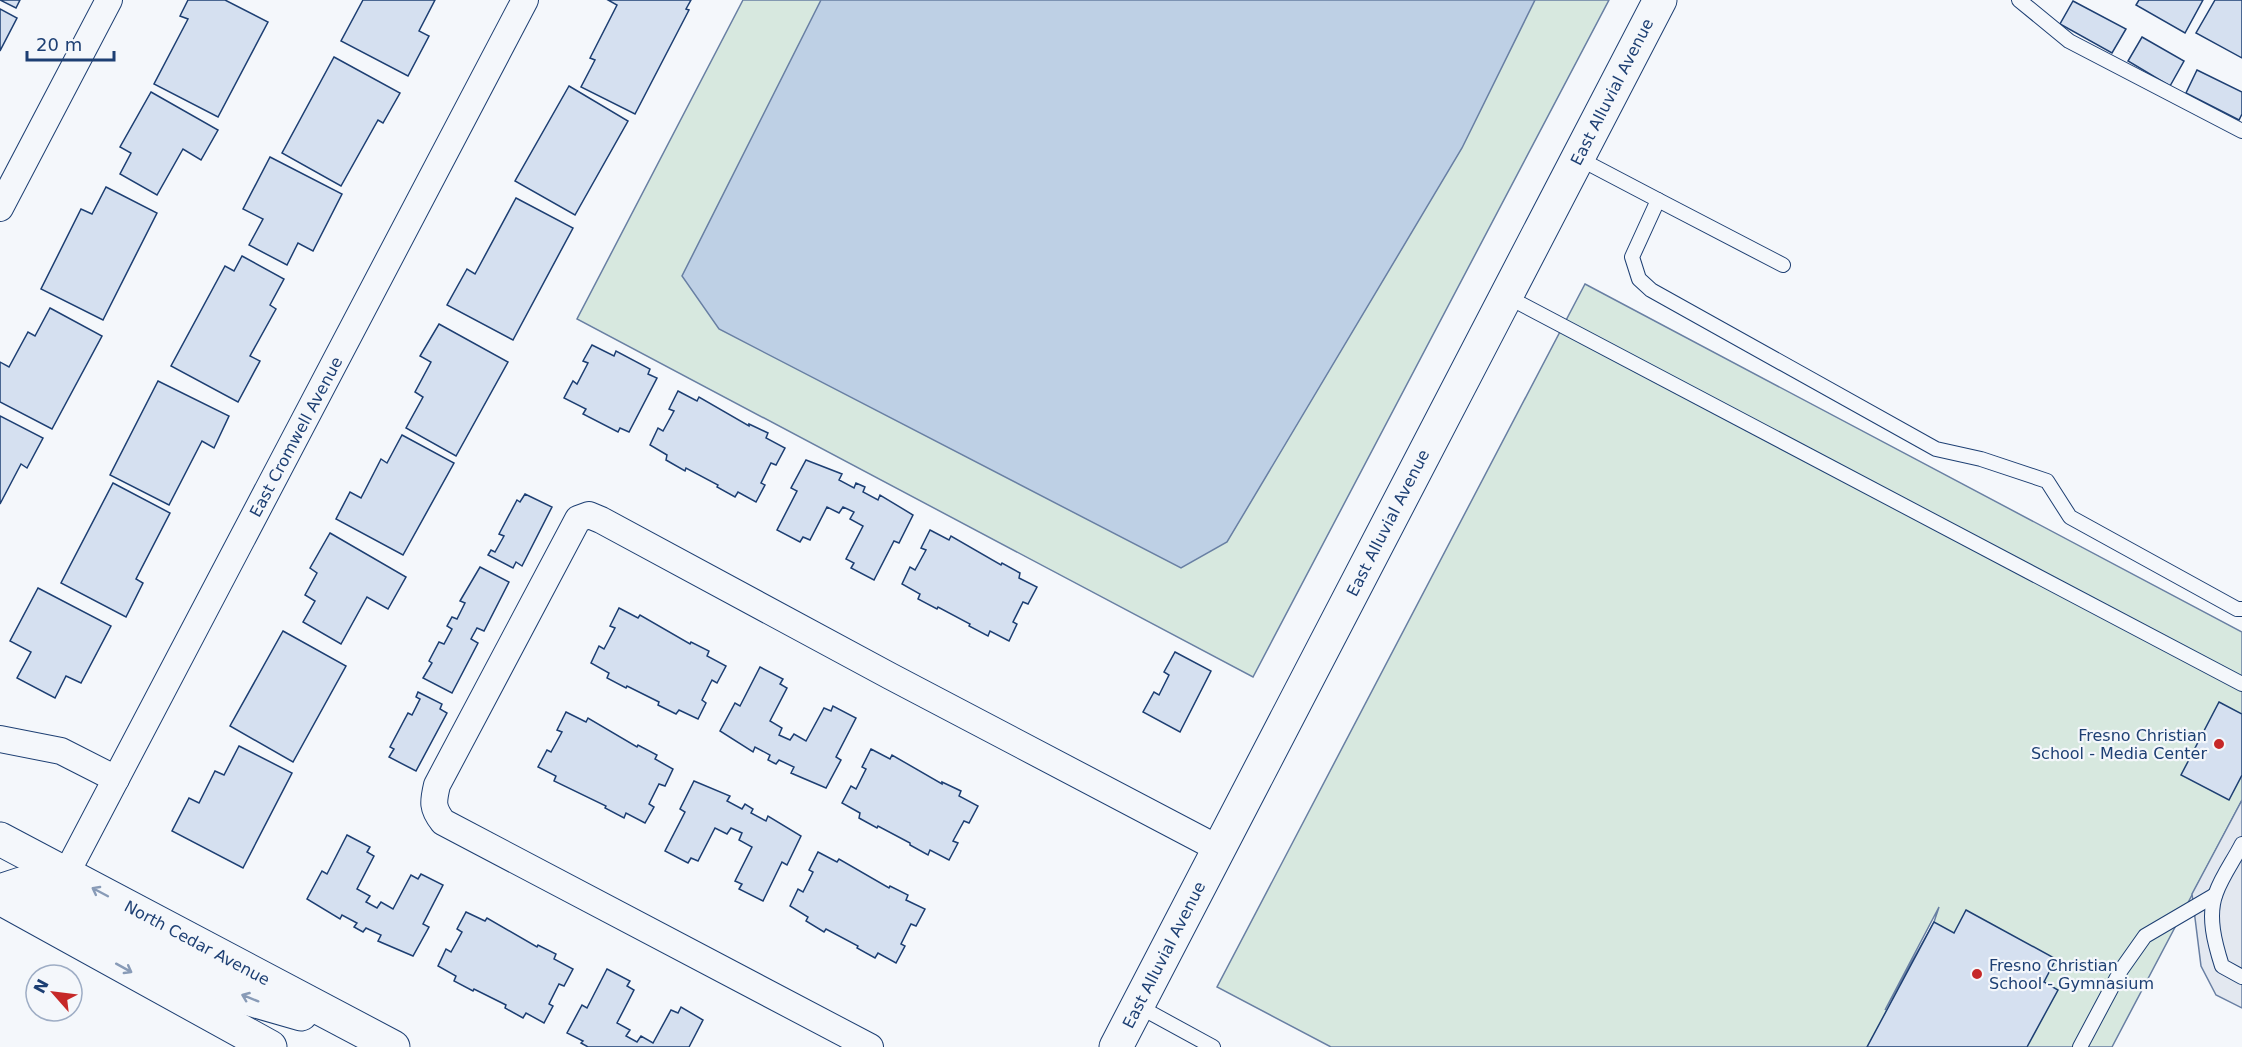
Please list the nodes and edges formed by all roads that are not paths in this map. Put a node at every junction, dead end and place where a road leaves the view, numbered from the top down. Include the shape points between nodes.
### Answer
1 (109, 0) edge
2 (525, 0) edge
3 (1660, 0) edge
4 (2019, 0) edge
5 (2242, 131) edge
6 (1578, 158) junction
7 (1658, 200) junction
8 (0, 208) edge
9 (1783, 266) dead end
10 (1506, 296) junction
11 (2242, 609) edge
12 (2242, 684) edge
13 (0, 739) edge
14 (116, 779) junction
15 (0, 839) edge
16 (2242, 844) edge
17 (1219, 849) junction
18 (66, 874) junction
19 (0, 891) edge
20 (2215, 895) junction
21 (0, 898) edge
22 (2242, 977) edge
23 (1138, 1006) junction
24 (380, 1040) edge
25 (270, 1047) edge
26 (870, 1047) edge
27 (1116, 1047) edge
28 (1214, 1047) edge
29 (2080, 1047) edge

1 - 8 street
2 - 14 street, East Cromwell Avenue
3 - 6 main road, East Alluvial Avenue
4 - 5 lane via 2069,41
6 - 7 lane
6 - 10 main road, East Alluvial Avenue
7 - 9 lane
7 - 11 lane via 1632,257 1639,279 1651,290 1936,449 1981,459 2047,482 2070,517
10 - 12 lane
10 - 17 main road, East Alluvial Avenue
13 - 14 street via 61,751
14 - 18 street, East Cromwell Avenue
15 - 18 main road, North Cedar Avenue
16 - 20 lane
17 - 23 main road, East Alluvial Avenue
17 - 26 street via 601,520 590,515 578,519 437,785 435,812 443,822
24 -> 18 main road, North Cedar Avenue
24 -> 19 main road via 249,999 41,888 21,884
20 - 22 lane via 2215,946 2222,966
20 - 29 lane via 2145,936 2121,970
21 -> 25 main road
23 - 27 main road, East Alluvial Avenue
23 - 28 lane

